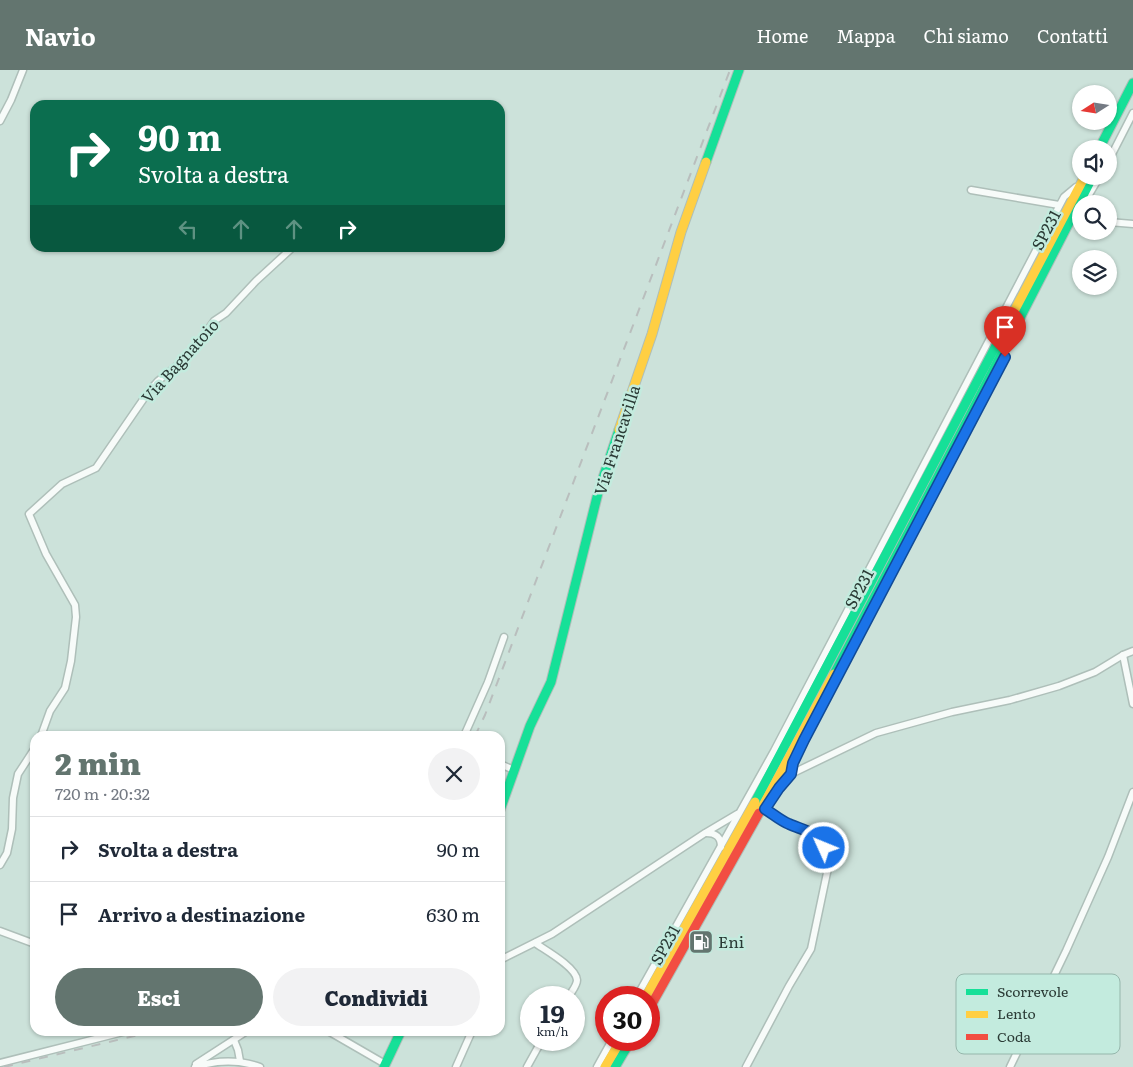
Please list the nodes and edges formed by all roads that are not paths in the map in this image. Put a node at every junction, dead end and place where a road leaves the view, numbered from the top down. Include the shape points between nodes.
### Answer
1 (22, 70) edge
2 (739, 70) edge
3 (1133, 83) edge
4 (1133, 96) edge
5 (1133, 113) edge
6 (0, 121) edge
7 (1104, 140) edge
8 (1111, 140) edge
9 (1117, 144) edge
10 (1077, 185) edge
11 (1080, 185) edge
12 (1088, 185) edge
13 (971, 190) dead end
14 (1059, 205) junction
15 (1117, 223) edge
16 (1133, 224) edge
17 (1072, 232) edge
18 (288, 252) edge
19 (504, 637) dead end
20 (1133, 651) edge
21 (1123, 655) junction
22 (1133, 704) edge
23 (43, 731) edge
24 (466, 731) edge
25 (30, 756) edge
26 (505, 766) edge
27 (514, 770) junction
28 (791, 774) junction
29 (1133, 792) edge
30 (505, 796) edge
31 (765, 809) junction
32 (739, 813) junction
33 (705, 833) junction
34 (743, 842) junction
35 (721, 847) junction
36 (0, 865) edge
37 (0, 931) edge
38 (30, 942) edge
39 (535, 943) junction
40 (509, 956) junction
41 (505, 958) edge
42 (505, 960) edge
43 (1055, 974) edge
44 (574, 986) edge
45 (643, 986) edge
46 (652, 986) edge
47 (660, 989) edge
48 (107, 1036) edge
49 (240, 1036) edge
50 (344, 1036) edge
51 (399, 1036) edge
52 (470, 1036) edge
53 (234, 1040) junction
54 (222, 1048) junction
55 (536, 1051) edge
56 (606, 1051) edge
57 (614, 1051) edge
58 (624, 1051) edge
59 (1016, 1054) edge
60 (225, 1061) junction
61 (240, 1061) junction
62 (0, 1062) edge
63 (385, 1065) edge
64 (193, 1067) edge
65 (260, 1067) edge
66 (456, 1067) edge
67 (527, 1067) edge
68 (597, 1067) edge
69 (605, 1067) edge
70 (615, 1067) edge
71 (746, 1067) edge
72 (1010, 1067) edge

1 - 6 street via 12,100
2 - 27 main road, Via Francavilla via 682,232 652,334 598,493 551,682
3 - 7 main road
4 - 8 main road
5 - 9 street
10 - 14 street, SP231
11 - 46 main road, SP231 via 766,782
12 - 34 main road, SP231 via 940,473
13 - 14 street
14 - 32 street, SP231
15 - 16 street
17 - 28 street via 804,740
18 - 23 street, Via Bagnatoio via 214,321 189,356 149,391 96,468 62,484 29,514 46,554 75,605 76,618 65,688 50,711
19 - 24 street
20 - 21 street
21 - 22 street
21 - 28 street via 1094,672 1059,686 876,733
25 - 36 street via 18,774 12,829 7,853
26 - 27 street
27 - 30 main road, Via Francavilla
28 - 31 street
29 - 43 street via 1108,857
31 - 34 street
31 - 71 street via 822,841 828,868 811,949
32 - 33 street
32 - 35 street, SP231
33 - 35 street via 717,836
33 - 39 street via 591,910
34 - 47 main road, SP231
35 - 45 street, SP231
37 - 38 street
39 - 40 street
39 - 44 street via 570,968 576,975
40 - 41 street
40 - 42 street
48 - 62 street
49 - 53 street
50 - 63 street
51 - 63 main road
52 - 66 street
53 - 54 street
53 - 61 street
54 - 60 street
54 - 64 street
55 - 67 street
56 - 68 street
57 - 69 main road
58 - 70 main road
59 - 72 street
60 - 61 street
60 - 64 street
61 - 65 street

